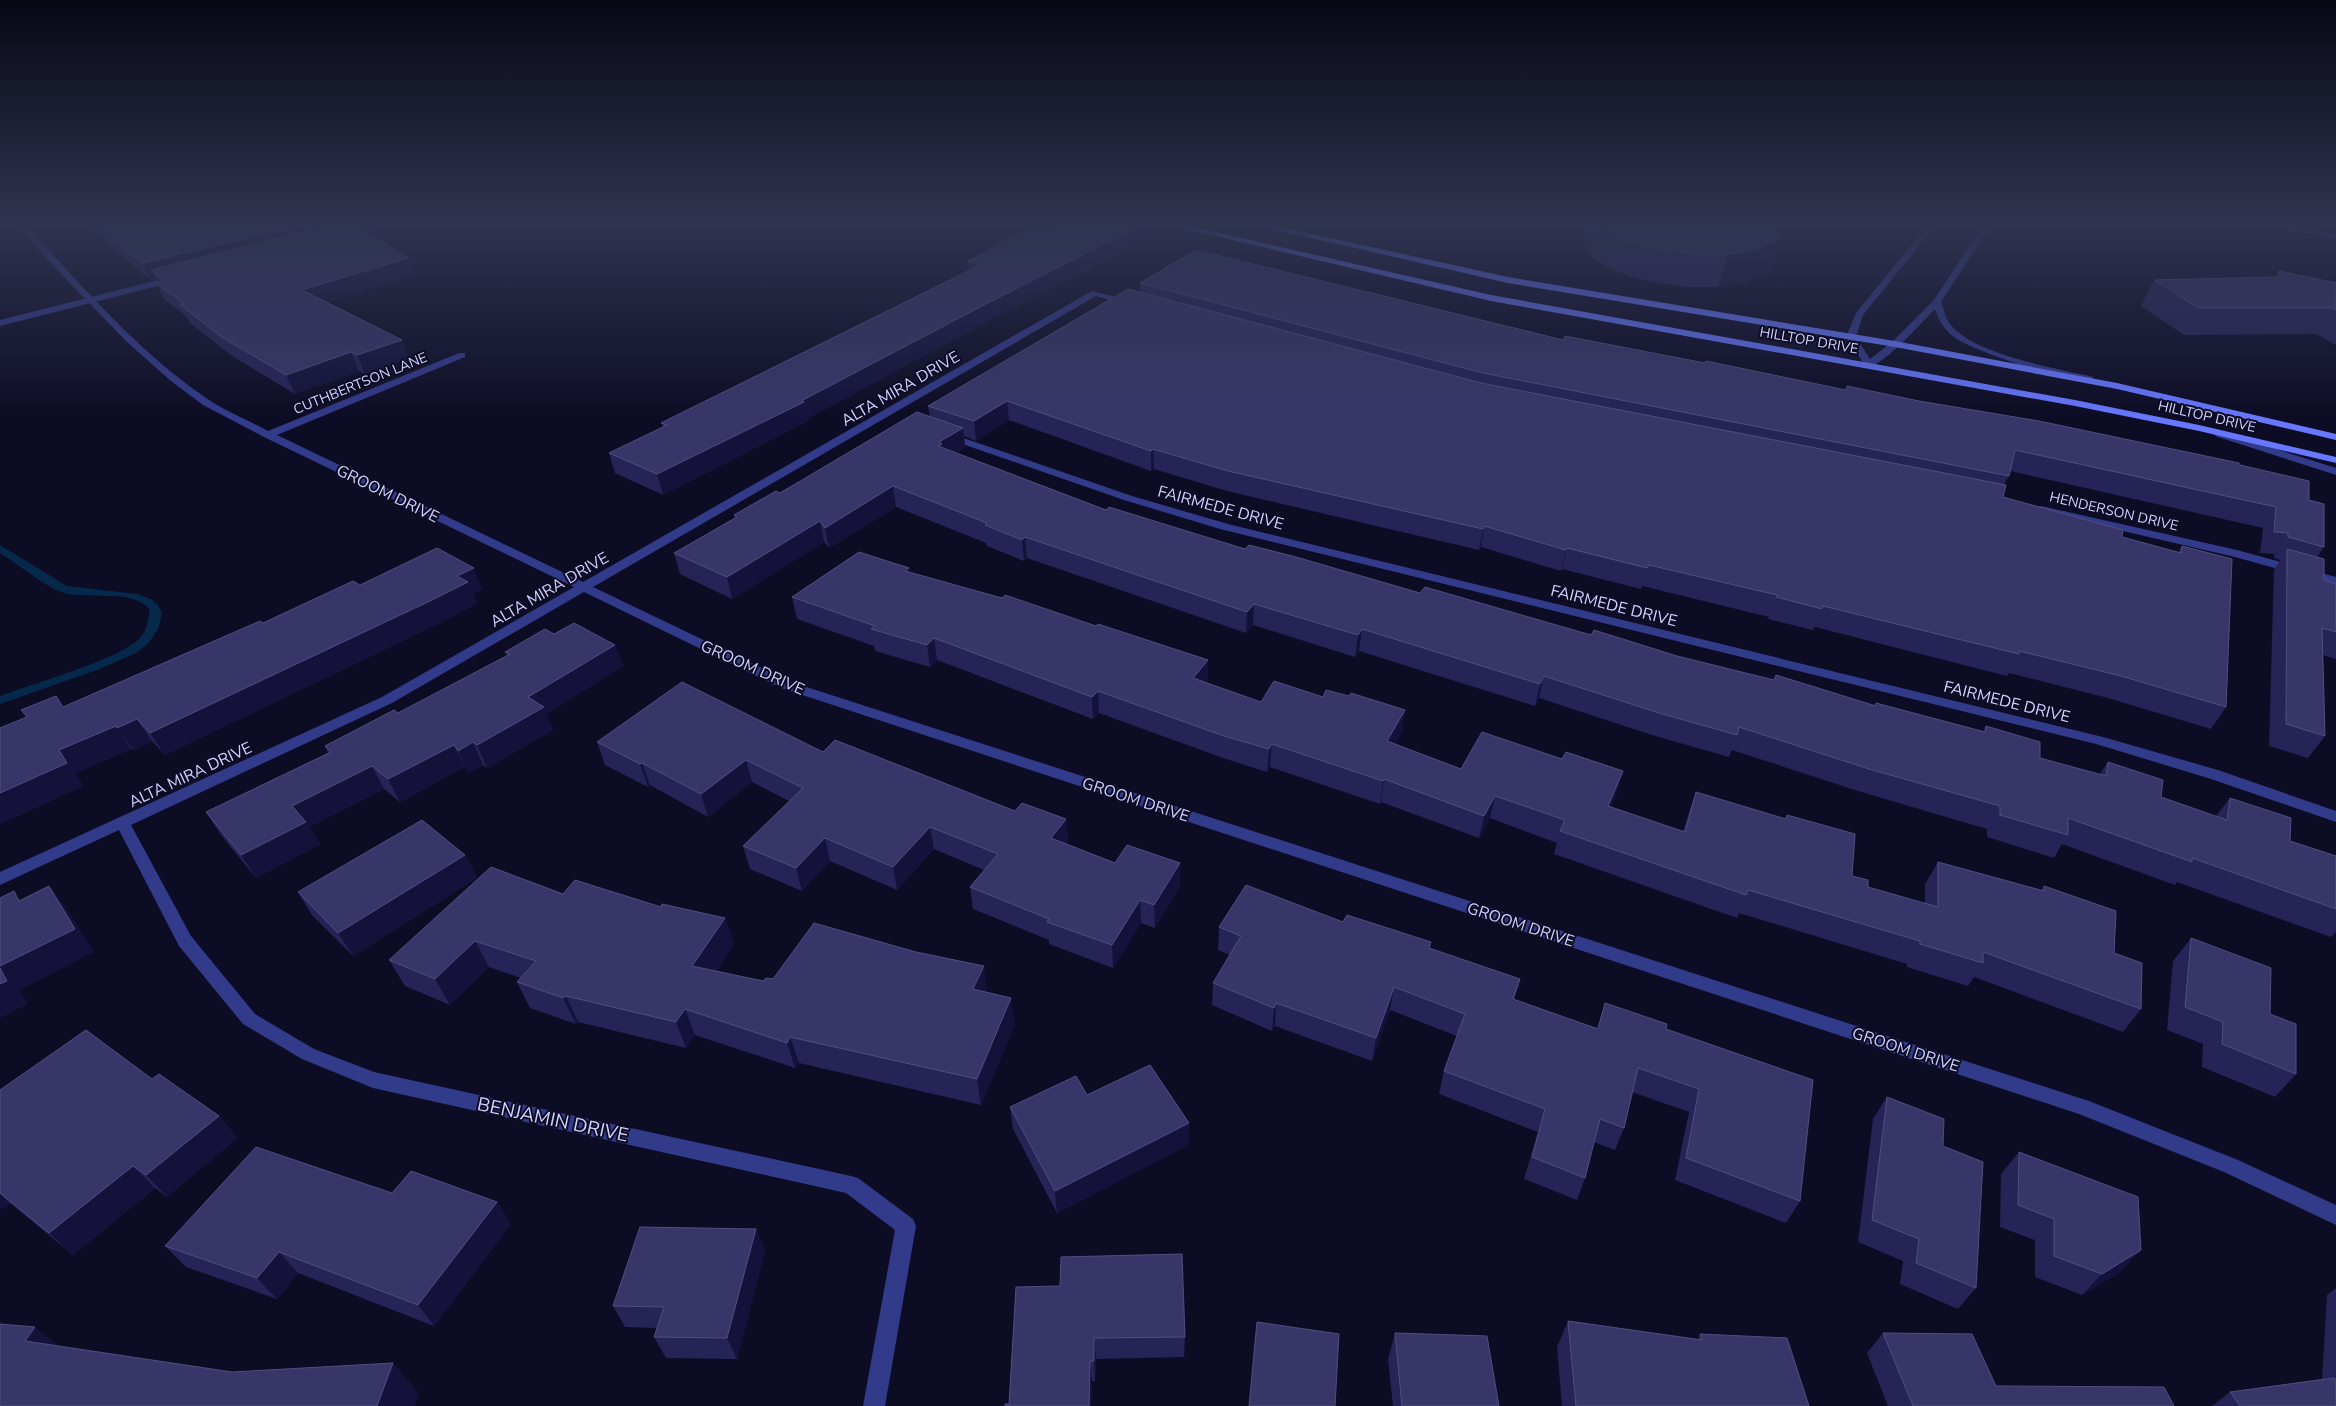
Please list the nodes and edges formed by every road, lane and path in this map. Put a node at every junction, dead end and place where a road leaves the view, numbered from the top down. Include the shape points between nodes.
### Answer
1 (80, 288) edge
2 (141, 288) edge
3 (1446, 288) edge
4 (1554, 288) edge
5 (1881, 288) edge
6 (1947, 288) edge
7 (91, 300) junction
8 (1938, 302) junction
9 (1143, 306) edge
10 (0, 323) edge
11 (1851, 337) junction
12 (1895, 344) junction
13 (462, 355) dead end
14 (1869, 365) junction
15 (2117, 386) junction
16 (887, 414) junction
17 (905, 421) edge
18 (2199, 428) junction
19 (933, 431) edge
20 (268, 435) junction
21 (2336, 437) edge
22 (2336, 460) edge
23 (2336, 472) edge
24 (2032, 507) edge
25 (2336, 581) edge
26 (584, 588) junction
27 (2336, 817) edge
28 (123, 823) junction
29 (0, 879) edge
30 (2336, 1215) edge
31 (874, 1406) edge

1 - 7 street, GROOM DRIVE
2 - 7 street
3 - 14 main road, HILLTOP DRIVE
4 - 11 main road, HILLTOP DRIVE
5 - 11 street via 1859,315
6 - 8 street
7 - 10 street
7 - 20 street, GROOM DRIVE via 154,362 199,398
8 - 12 street
8 - 15 street via 1948,328 1983,349
9 - 16 street, ALTA MIRA DRIVE via 1095,293
11 - 12 main road, HILLTOP DRIVE
11 - 14 street
12 - 14 street
12 - 15 main road, HILLTOP DRIVE
13 - 20 street, CUTHBERTSON LANE
14 - 18 main road, HILLTOP DRIVE
15 - 21 main road, HILLTOP DRIVE
16 - 17 street
16 - 26 street, ALTA MIRA DRIVE
18 - 22 main road, HILLTOP DRIVE
18 - 23 street
19 - 27 street, FAIRMEDE DRIVE via 1128,498 1224,527 2098,740 2213,774
20 - 26 street, GROOM DRIVE
24 - 25 street, HENDERSON DRIVE via 2237,554
26 - 28 street, ALTA MIRA DRIVE via 387,700
26 - 30 street, GROOM DRIVE via 786,685 2082,1107 2231,1166
28 - 29 street, ALTA MIRA DRIVE
28 - 31 street, BENJAMIN DRIVE via 185,941 248,1019 308,1054 373,1080 851,1184 906,1226

